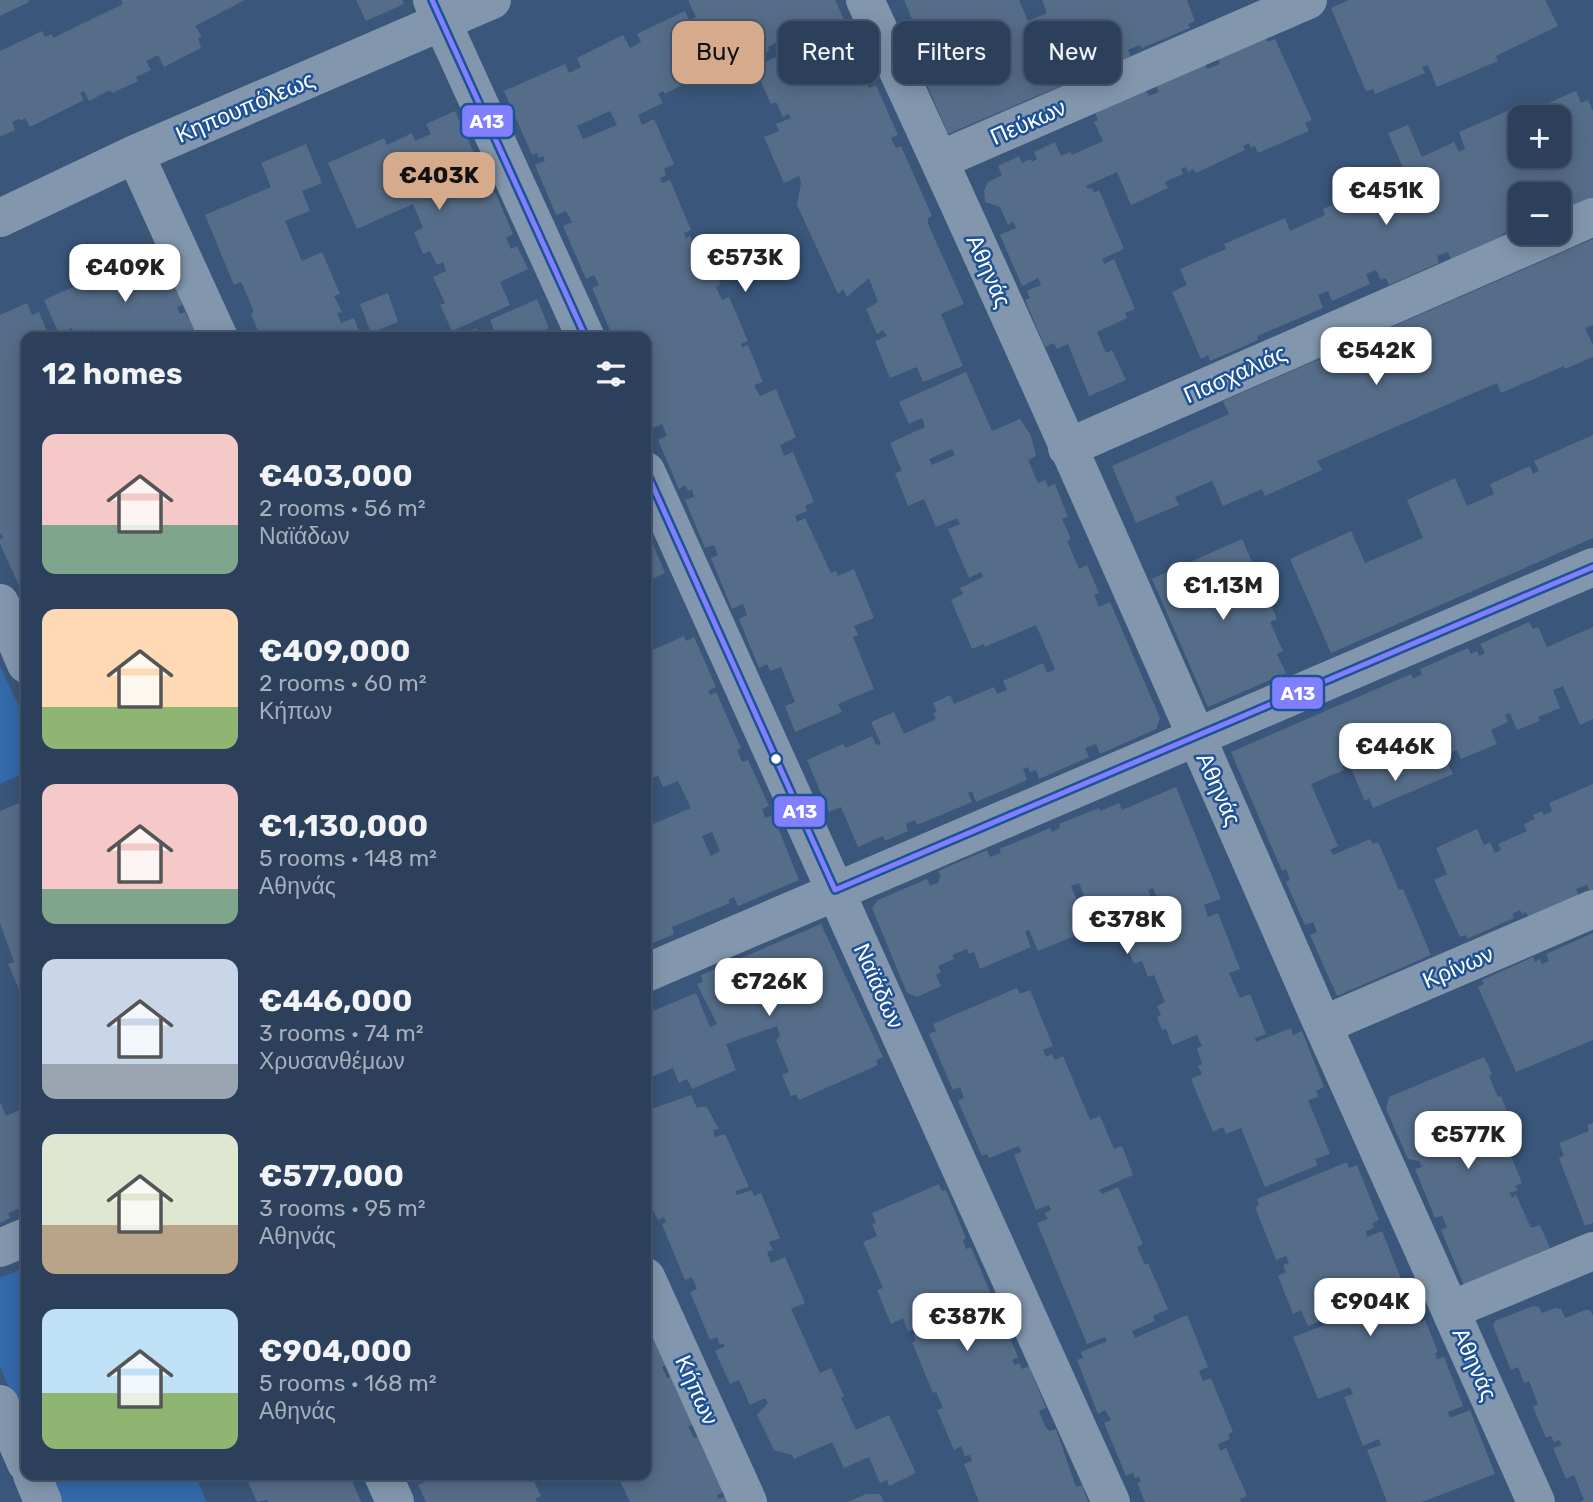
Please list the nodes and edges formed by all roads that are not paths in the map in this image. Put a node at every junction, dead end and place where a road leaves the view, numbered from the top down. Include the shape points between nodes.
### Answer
1 (492, 0) edge
2 (865, 0) edge
3 (1308, 0) edge
4 (438, 11) edge
5 (135, 154) junction
6 (940, 160) junction
7 (1593, 217) edge
8 (0, 218) edge
9 (1571, 226) edge
10 (1528, 245) edge
11 (216, 332) edge
12 (583, 332) edge
13 (1067, 448) junction
14 (651, 482) edge
15 (1593, 568) edge
16 (0, 603) edge
17 (21, 652) edge
18 (1197, 737) junction
19 (835, 890) junction
20 (1593, 909) edge
21 (651, 971) edge
22 (1323, 1025) junction
23 (21, 1239) edge
24 (0, 1248) edge
25 (1593, 1251) edge
26 (651, 1288) edge
27 (1451, 1310) junction
28 (0, 1404) edge
29 (21, 1452) edge
30 (34, 1480) edge
31 (385, 1480) edge
32 (43, 1502) edge
33 (395, 1502) edge
34 (748, 1502) edge
35 (1111, 1502) edge
36 (1536, 1502) edge

1 - 4 street, Κηπουπόλεως
2 - 6 street, Αθηνάς
3 - 6 street, Πεύκων
4 - 5 street, Κηπουπόλεως
4 - 12 street
5 - 8 street, Κηπουπόλεως
5 - 11 street
6 - 13 street, Αθηνάς
7 - 9 street, Πασχαλιάς
10 - 13 street, Πασχαλιάς
13 - 18 street, Αθηνάς
14 - 19 street, Ναϊάδων
15 - 18 street
16 - 17 street
18 - 19 street
18 - 22 street, Αθηνάς
19 - 21 street
19 - 35 street, Ναϊάδων
20 - 22 street, Κρίνων
22 - 27 street, Αθηνάς
23 - 24 street
25 - 27 street
26 - 34 street, Κήπων
27 - 36 street, Αθηνάς
28 - 29 street
30 - 32 street
31 - 33 street

